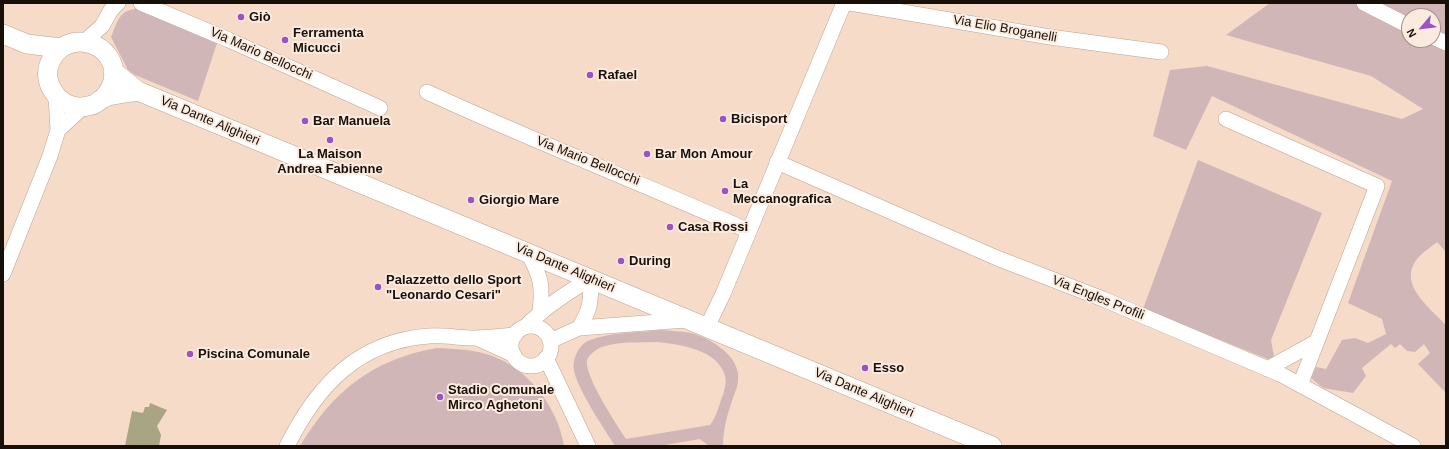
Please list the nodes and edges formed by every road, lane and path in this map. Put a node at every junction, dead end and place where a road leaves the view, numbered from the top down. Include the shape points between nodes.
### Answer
1 (118, 3) edge
2 (141, 3) edge
3 (844, 3) edge
4 (850, 3) edge
5 (1364, 3) edge
6 (1401, 22) edge
7 (3, 34) edge
8 (27, 44) junction
9 (93, 45) junction
10 (61, 48) junction
11 (1161, 52) dead end
12 (48, 69) junction
13 (113, 71) junction
14 (138, 91) junction
15 (427, 92) dead end
16 (56, 97) junction
17 (104, 98) junction
18 (82, 108) junction
19 (380, 108) dead end
20 (1226, 119) dead end
21 (58, 130) junction
22 (777, 162) junction
23 (749, 231) junction
24 (528, 253) junction
25 (3, 274) edge
26 (590, 279) junction
27 (540, 312) junction
28 (698, 323) junction
29 (579, 328) junction
30 (520, 331) junction
31 (476, 338) junction
32 (550, 341) junction
33 (1316, 342) junction
34 (514, 355) junction
35 (546, 358) junction
36 (532, 365) junction
37 (1267, 369) junction
38 (1300, 385) junction
39 (562, 392) junction
40 (585, 443) edge
41 (287, 446) edge
42 (992, 446) edge
43 (1413, 446) edge

1 - 9 street via 111,10
2 - 19 street, Via Mario Bellocchi
3 - 22 street
4 - 11 street, Via Elio Broganelli via 1050,37
5 - 6 street
7 - 8 main road
8 - 10 main road
8 - 12 main road
9 - 10 main road via 72,42
9 - 13 main road, Via Dante Alighieri via 110,60
10 - 12 main road via 51,58
12 - 16 main road via 49,86
13 - 14 main road, Via Dante Alighieri
13 - 17 main road via 113,82
14 - 17 main road
14 - 24 main road, Via Dante Alighieri
15 - 23 street, Via Mario Bellocchi
16 - 18 main road via 67,105
16 - 21 street
17 - 18 main road via 94,105
18 - 21 street
20 - 33 street via 1377,186
21 - 25 street
22 - 23 street
22 - 37 street, Via Engles Profili via 998,258 1103,299
23 - 28 street via 723,294
24 - 26 main road, Via Dante Alighieri
24 - 27 street via 539,273 542,291
26 - 27 street
26 - 28 main road, Via Dante Alighieri
26 - 29 street via 592,299 587,316
27 - 30 street
28 - 29 street
28 - 42 main road, Via Dante Alighieri
29 - 32 street
30 - 31 street
30 - 32 street via 532,326 543,330
30 - 34 street via 511,345
31 - 34 street
31 - 41 street via 429,336 389,344 351,362 318,395
32 - 35 street
33 - 37 street
33 - 38 street
34 - 36 street via 522,363
35 - 36 street
35 - 39 street
36 - 39 street
37 - 38 street, Via Engles Profili
38 - 43 street, Via Engles Profili
39 - 40 street

